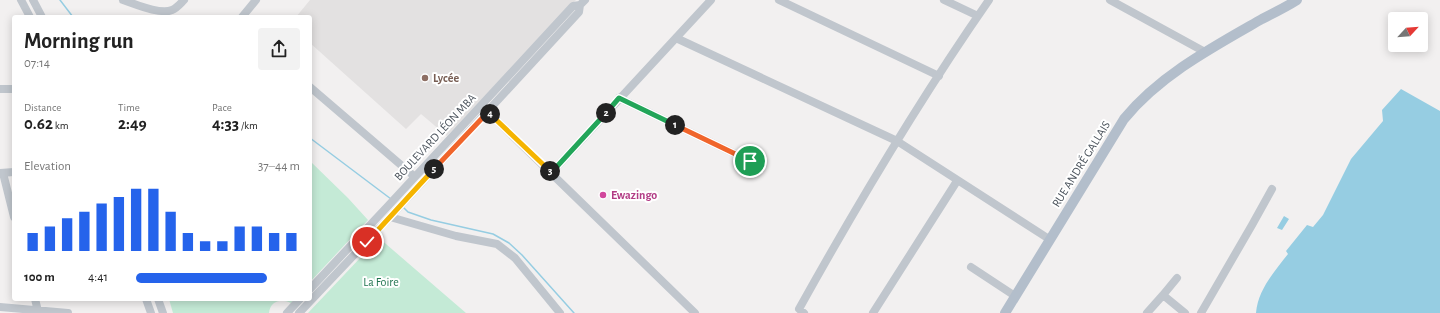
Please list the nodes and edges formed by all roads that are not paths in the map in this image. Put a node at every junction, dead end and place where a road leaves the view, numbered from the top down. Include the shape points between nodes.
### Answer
1 (21, 0) edge
2 (33, 0) edge
3 (123, 0) edge
4 (184, 0) edge
5 (256, 0) edge
6 (711, 0) edge
7 (779, 0) edge
8 (944, 0) edge
9 (989, 0) edge
10 (1110, 0) edge
11 (1297, 0) edge
12 (582, 3) edge
13 (29, 15) edge
14 (41, 15) edge
15 (244, 15) edge
16 (978, 16) junction
17 (676, 38) junction
18 (1205, 52) junction
19 (939, 76) junction
20 (0, 89) edge
21 (12, 89) edge
22 (312, 89) edge
23 (619, 98) junction
24 (481, 105) junction
25 (488, 112) junction
26 (897, 142) junction
27 (750, 161) dead end
28 (12, 172) edge
29 (1, 173) edge
30 (551, 173) junction
31 (415, 177) junction
32 (957, 181) junction
33 (1272, 189) dead end
34 (12, 211) edge
35 (390, 217) junction
36 (1049, 239) junction
37 (970, 267) dead end
38 (1178, 278) dead end
39 (312, 287) edge
40 (1163, 295) junction
41 (1015, 296) junction
42 (312, 299) edge
43 (36, 301) edge
44 (147, 301) edge
45 (159, 301) edge
46 (298, 301) edge
47 (310, 301) edge
48 (0, 307) edge
49 (38, 311) junction
50 (1008, 312) edge
51 (68, 313) edge
52 (152, 313) edge
53 (163, 313) edge
54 (287, 313) edge
55 (299, 313) edge
56 (560, 313) edge
57 (695, 313) edge
58 (804, 313) edge
59 (873, 313) edge
60 (1147, 313) edge
61 (1185, 313) edge
62 (1201, 313) edge

1 - 13 street
2 - 14 street
3 - 4 street via 162,12 171,10
5 - 15 street
6 - 17 street
7 - 19 street
8 - 16 street
9 - 16 street
10 - 18 street
11 - 18 main road, RUE ANDRÉ GALLAIS
12 - 24 street, BOULEVARD LÉON MBA via 573,6
12 - 25 street, BOULEVARD LÉON MBA via 579,12
16 - 19 street
17 - 23 street
17 - 26 street
18 - 36 main road, RUE ANDRÉ GALLAIS via 1171,75 1124,119
19 - 26 street
20 - 21 street
22 - 31 street
23 - 27 street
23 - 30 street
24 - 25 street
24 - 31 street, BOULEVARD LÉON MBA
25 - 30 street
25 - 35 street, BOULEVARD LÉON MBA
26 - 32 street
26 - 58 street via 848,220 799,309
28 - 29 street
29 - 34 street
30 - 57 street
31 - 39 street, BOULEVARD LÉON MBA
32 - 36 street
32 - 59 street
33 - 62 street
35 - 42 street, BOULEVARD LÉON MBA
35 - 56 street via 456,236 497,244 515,258
36 - 41 main road, RUE ANDRÉ GALLAIS
37 - 41 street
38 - 40 street
40 - 60 street
40 - 61 street
41 - 50 main road, RUE ANDRÉ GALLAIS
43 - 49 street
44 - 52 street
45 - 53 street
46 - 54 street
47 - 55 street, BOULEVARD LÉON MBA
48 - 49 street
49 - 51 street

